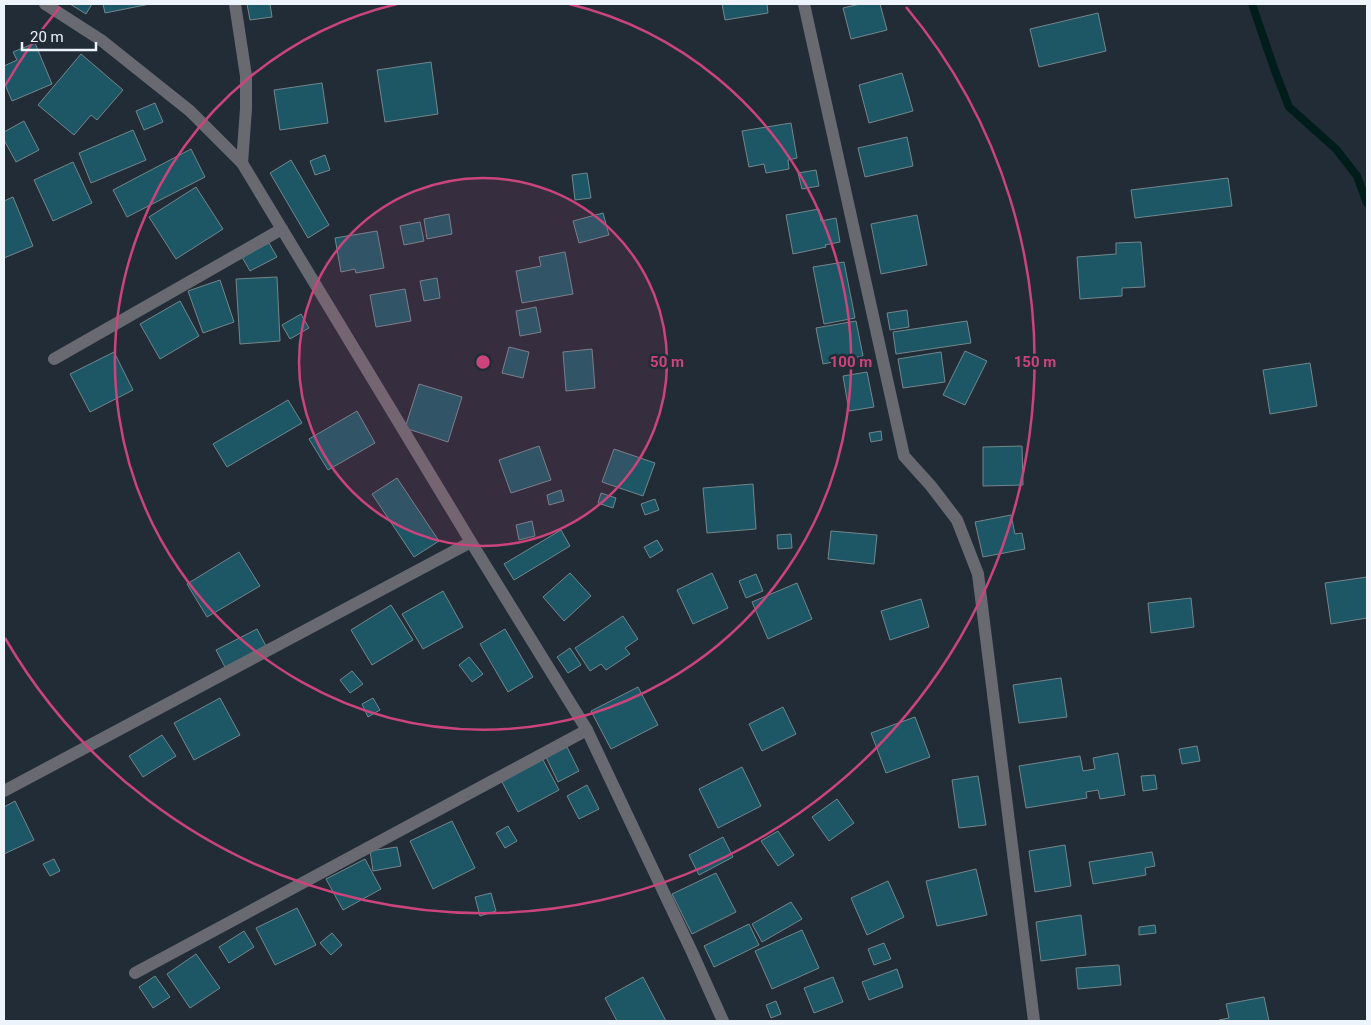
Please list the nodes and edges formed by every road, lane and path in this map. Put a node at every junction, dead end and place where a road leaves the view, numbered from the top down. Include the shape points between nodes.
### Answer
1 (45, 4) edge
2 (235, 4) edge
3 (804, 4) edge
4 (242, 163) junction
5 (282, 229) junction
6 (54, 359) dead end
7 (470, 542) junction
8 (587, 730) junction
9 (4, 791) edge
10 (135, 973) dead end
11 (722, 1021) edge
12 (1034, 1021) edge

1 - 4 street via 101,40 190,111
2 - 4 street via 246,76
3 - 12 street via 904,456 956,520 978,574
4 - 5 street
5 - 6 street
5 - 7 street
7 - 8 street
7 - 9 street
8 - 10 street
8 - 11 street

